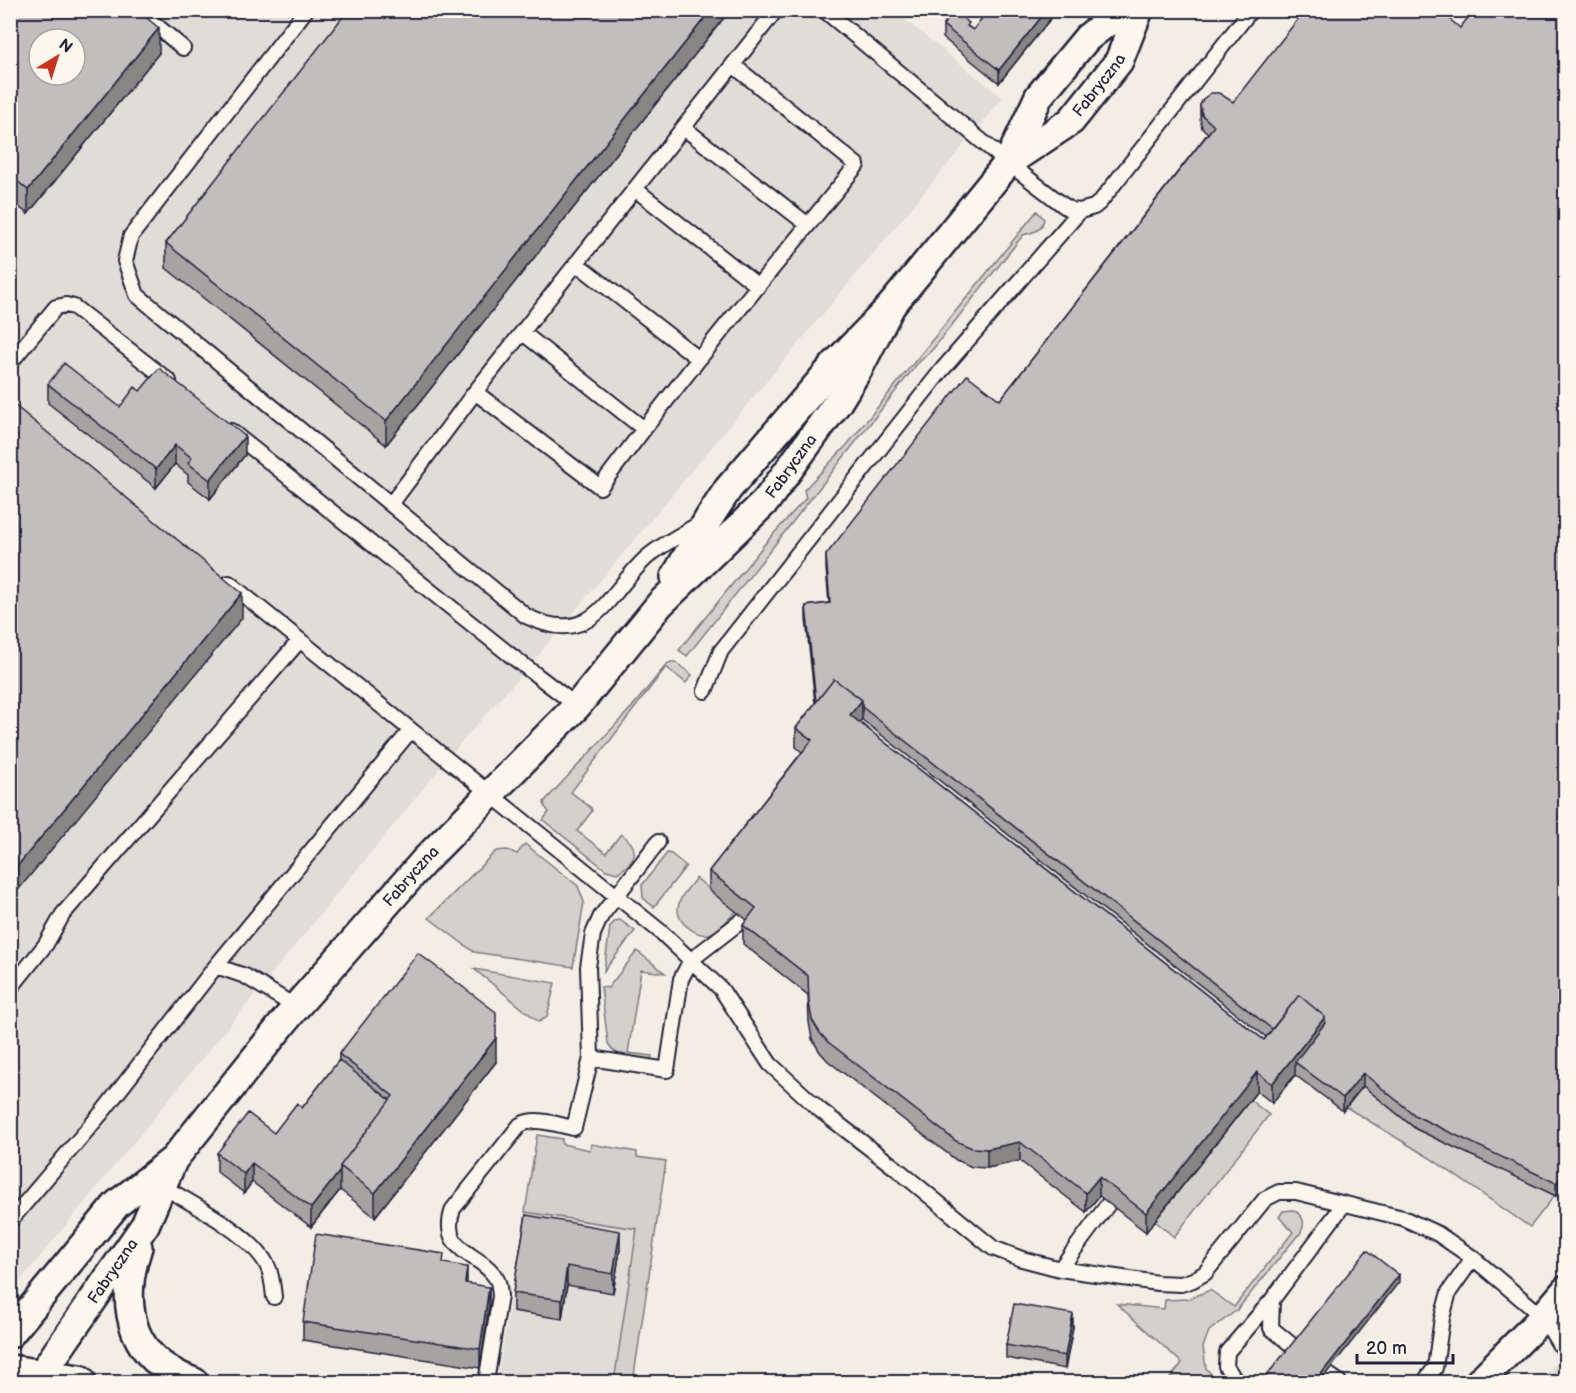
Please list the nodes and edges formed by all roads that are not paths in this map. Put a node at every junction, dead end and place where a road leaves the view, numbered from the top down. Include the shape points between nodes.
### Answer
1 (138, 10) edge
2 (306, 10) edge
3 (776, 10) edge
4 (824, 10) edge
5 (1123, 10) edge
6 (1139, 10) edge
7 (1251, 10) edge
8 (183, 48) dead end
9 (733, 65) junction
10 (684, 128) junction
11 (1008, 163) junction
12 (635, 189) junction
13 (1080, 211) junction
14 (808, 225) junction
15 (576, 263) junction
16 (758, 286) junction
17 (891, 306) junction
18 (523, 333) junction
19 (699, 358) junction
20 (10, 363) edge
21 (183, 392) edge
22 (475, 392) junction
23 (220, 422) edge
24 (644, 429) junction
25 (391, 504) junction
26 (709, 518) junction
27 (220, 576) edge
28 (660, 604) junction
29 (300, 640) junction
30 (705, 691) dead end
31 (577, 706) junction
32 (411, 730) junction
33 (491, 795) junction
34 (658, 842) dead end
35 (616, 896) junction
36 (745, 918) edge
37 (691, 960) junction
38 (216, 966) junction
39 (10, 988) edge
40 (296, 1007) junction
41 (591, 1058) junction
42 (174, 1159) junction
43 (162, 1186) junction
44 (1109, 1203) edge
45 (1344, 1204) junction
46 (10, 1221) edge
47 (145, 1225) junction
48 (1473, 1258) junction
49 (1060, 1269) junction
50 (1566, 1290) edge
51 (274, 1297) dead end
52 (1272, 1300) junction
53 (1543, 1317) junction
54 (10, 1334) edge
55 (1294, 1347) edge
56 (1513, 1347) junction
57 (1566, 1350) edge
58 (1326, 1373) edge
59 (29, 1377) edge
60 (79, 1383) edge
61 (194, 1383) edge
62 (486, 1383) edge
63 (1236, 1383) edge
64 (1339, 1383) edge
65 (1424, 1383) edge
66 (1479, 1383) edge
67 (1499, 1383) edge

1 - 8 lane
2 - 25 lane via 131,236 125,261 137,296
3 - 9 lane
4 - 11 lane
5 - 11 street, Fabryczna via 1087,38 1039,96
6 - 11 street, Fabryczna via 1119,61 1071,120
7 - 13 lane via 1100,202
9 - 10 lane
9 - 14 lane via 857,165
10 - 12 lane
10 - 14 lane
11 - 13 lane via 1063,205
11 - 17 street, Fabryczna
12 - 15 lane
12 - 16 lane
13 - 30 lane via 941,371 720,651
14 - 16 lane
15 - 18 lane
15 - 19 lane
16 - 19 lane
17 - 26 street, Fabryczna via 738,477
17 - 28 street, Fabryczna via 843,394 791,469 766,501
18 - 22 lane
18 - 24 lane
19 - 24 lane
20 - 21 lane via 56,307 66,305 74,307
22 - 24 lane via 600,487
22 - 25 lane
23 - 31 lane
25 - 26 lane via 526,616 558,626 592,619 645,559
26 - 28 street, Fabryczna
27 - 29 lane
28 - 31 street, Fabryczna
29 - 32 lane
29 - 39 lane via 63,914 46,944
31 - 33 street, Fabryczna
32 - 33 lane
32 - 38 lane
33 - 35 lane
33 - 40 street, Fabryczna via 425,860
34 - 35 lane
35 - 37 lane
35 - 41 lane via 593,934 588,967
36 - 37 lane
37 - 41 lane via 681,979 667,1070
37 - 49 lane via 721,989 770,1064 820,1110 993,1248
38 - 40 lane via 245,976
38 - 46 lane via 104,1110
40 - 42 street, Fabryczna
41 - 62 lane via 574,1128 540,1121 520,1125 449,1219 453,1240 487,1268 499,1285
42 - 43 street, Fabryczna
42 - 54 street, Fabryczna via 117,1204
43 - 47 street, Fabryczna
43 - 51 lane via 239,1235 257,1251 268,1266
44 - 49 lane
45 - 48 lane via 1423,1225
45 - 49 lane via 1287,1191 1272,1195 1258,1205 1205,1273 1181,1284
45 - 52 lane
47 - 59 street, Fabryczna
47 - 61 street via 128,1287 132,1320 146,1350 168,1370
48 - 53 lane
48 - 65 lane via 1449,1292 1435,1368
50 - 53 street
52 - 55 lane via 1271,1328
52 - 63 lane via 1227,1352 1226,1366
53 - 56 street
53 - 57 lane
56 - 66 street
56 - 67 street
58 - 64 lane
59 - 60 main road

